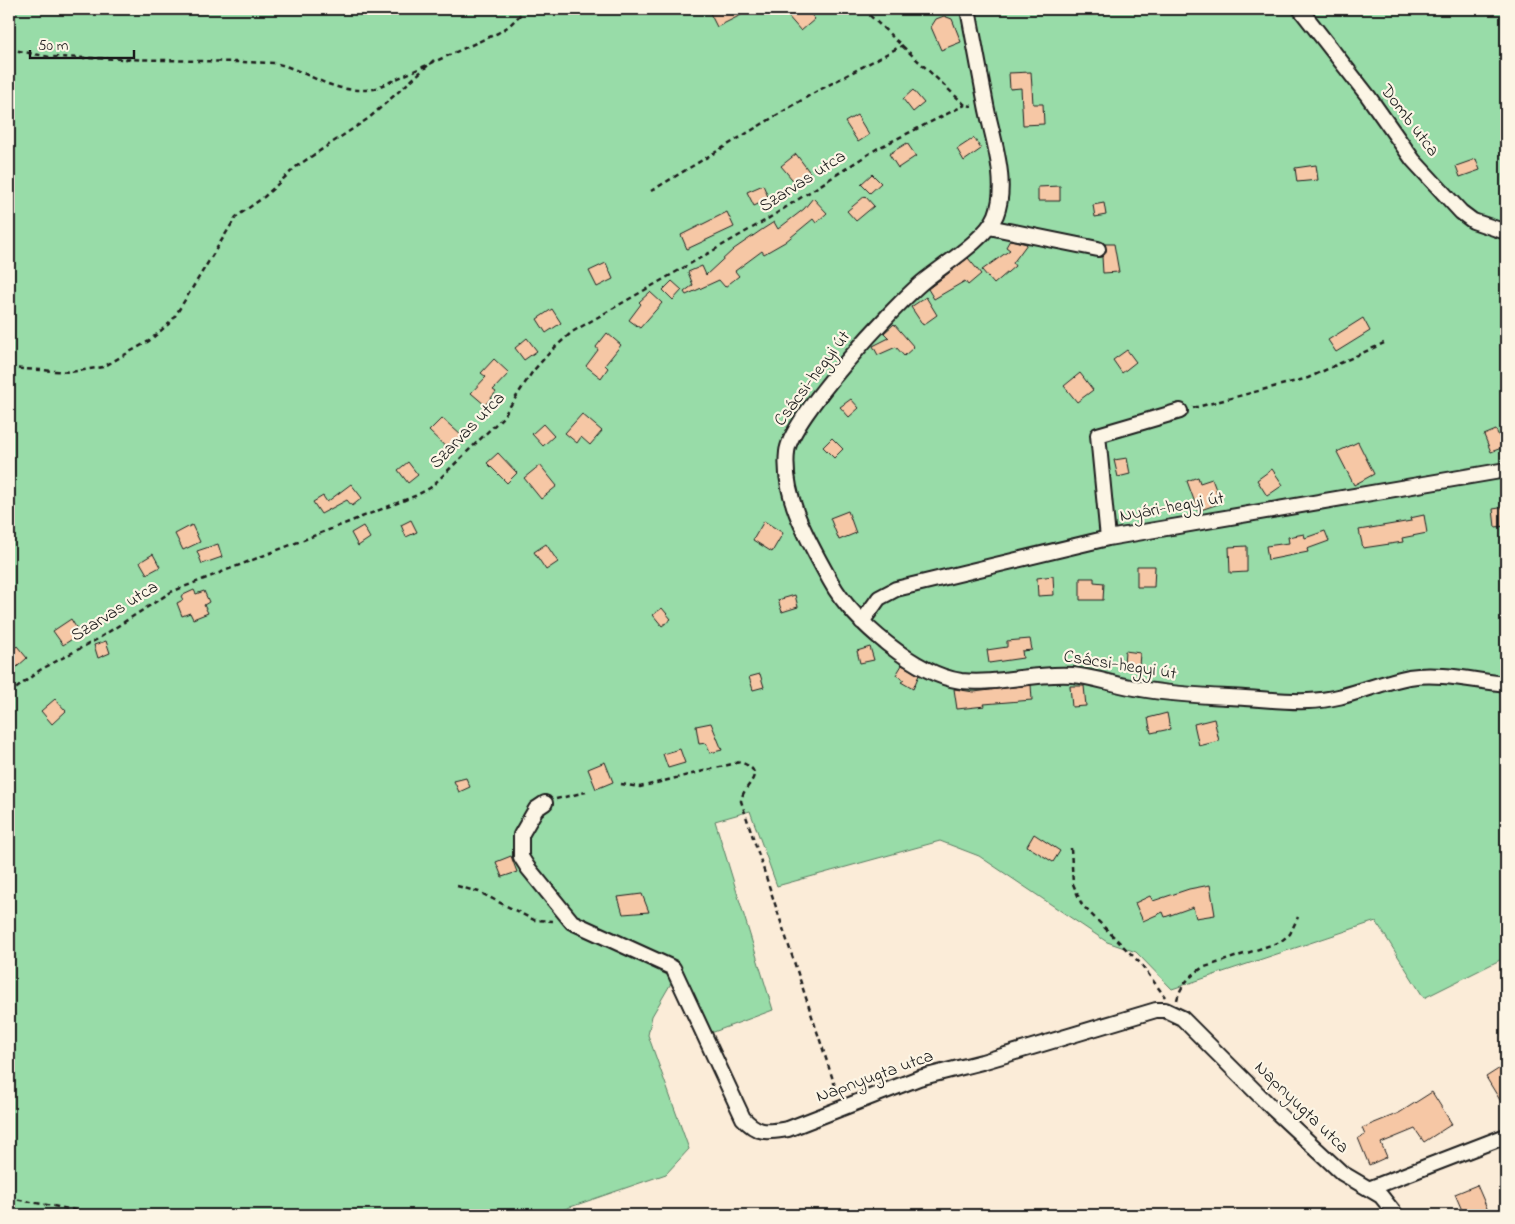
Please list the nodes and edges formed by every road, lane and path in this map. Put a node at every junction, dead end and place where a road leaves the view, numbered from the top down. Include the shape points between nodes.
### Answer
1 (526, 9) edge
2 (863, 9) edge
3 (968, 9) edge
4 (1300, 9) edge
5 (903, 45) junction
6 (9, 49) edge
7 (434, 60) junction
8 (965, 105) junction
9 (986, 108) junction
10 (651, 192) dead end
11 (989, 227) junction
12 (1506, 232) edge
13 (1098, 249) dead end
14 (1384, 343) dead end
15 (9, 368) edge
16 (1180, 411) joint
17 (1506, 470) edge
18 (1108, 538) junction
19 (862, 622) junction
20 (1506, 684) edge
21 (9, 694) edge
22 (622, 784) dead end
23 (586, 792) dead end
24 (545, 803) joint
25 (1071, 848) dead end
26 (457, 886) dead end
27 (1298, 917) dead end
28 (572, 922) junction
29 (1175, 1013) junction
30 (845, 1107) junction
31 (1506, 1136) edge
32 (1371, 1188) junction
33 (9, 1198) edge
34 (102, 1215) edge
35 (1396, 1215) edge

1 - 7 path via 509,26
2 - 5 path
3 - 9 street, Csácsi-hegyi út
4 - 12 street, Domb utca via 1413,160 1449,200 1473,221
5 - 8 path
5 - 10 path via 812,94
6 - 7 path via 50,57 275,63 337,89 356,92 374,89
7 - 15 path via 369,118 297,166 264,197 236,217 172,322 149,341 103,367 71,372
8 - 9 path
8 - 21 path, Szarvas utca via 878,148 766,220 572,332 533,371 503,417 430,488 171,592 96,640 40,670
9 - 11 street, Csácsi-hegyi út via 997,147 1000,190 996,216
11 - 13 street
11 - 19 street, Csácsi-hegyi út via 916,287 878,324 791,434 786,465 795,509 804,533 836,592
14 - 16 path via 1308,378
16 - 18 street via 1098,434
17 - 18 street, Nyári-hegyi út
18 - 19 street, Nyári-hegyi út via 896,589 879,598
19 - 20 street, Csácsi-hegyi út via 896,650 939,676 960,681 1043,674 1077,675 1180,695 1305,701 1336,700 1406,678 1423,676
22 - 30 path via 640,787 740,762 754,770 754,777 741,795 741,802 837,1093
23 - 24 path
24 - 28 street, Napnyugta utca via 536,809 521,835 522,856
25 - 29 path via 1073,884 1082,905 1141,964
26 - 28 path via 479,892 534,920
27 - 29 path via 1290,934 1280,942 1202,968 1191,975 1178,992
28 - 30 street, Napnyugta utca via 673,968 743,1118 752,1128 773,1132
29 - 30 street, Napnyugta utca via 1156,1010 919,1078
29 - 32 street, Napnyugta utca via 1342,1173
31 - 32 street
32 - 35 street, Napnyugta utca
33 - 34 path

